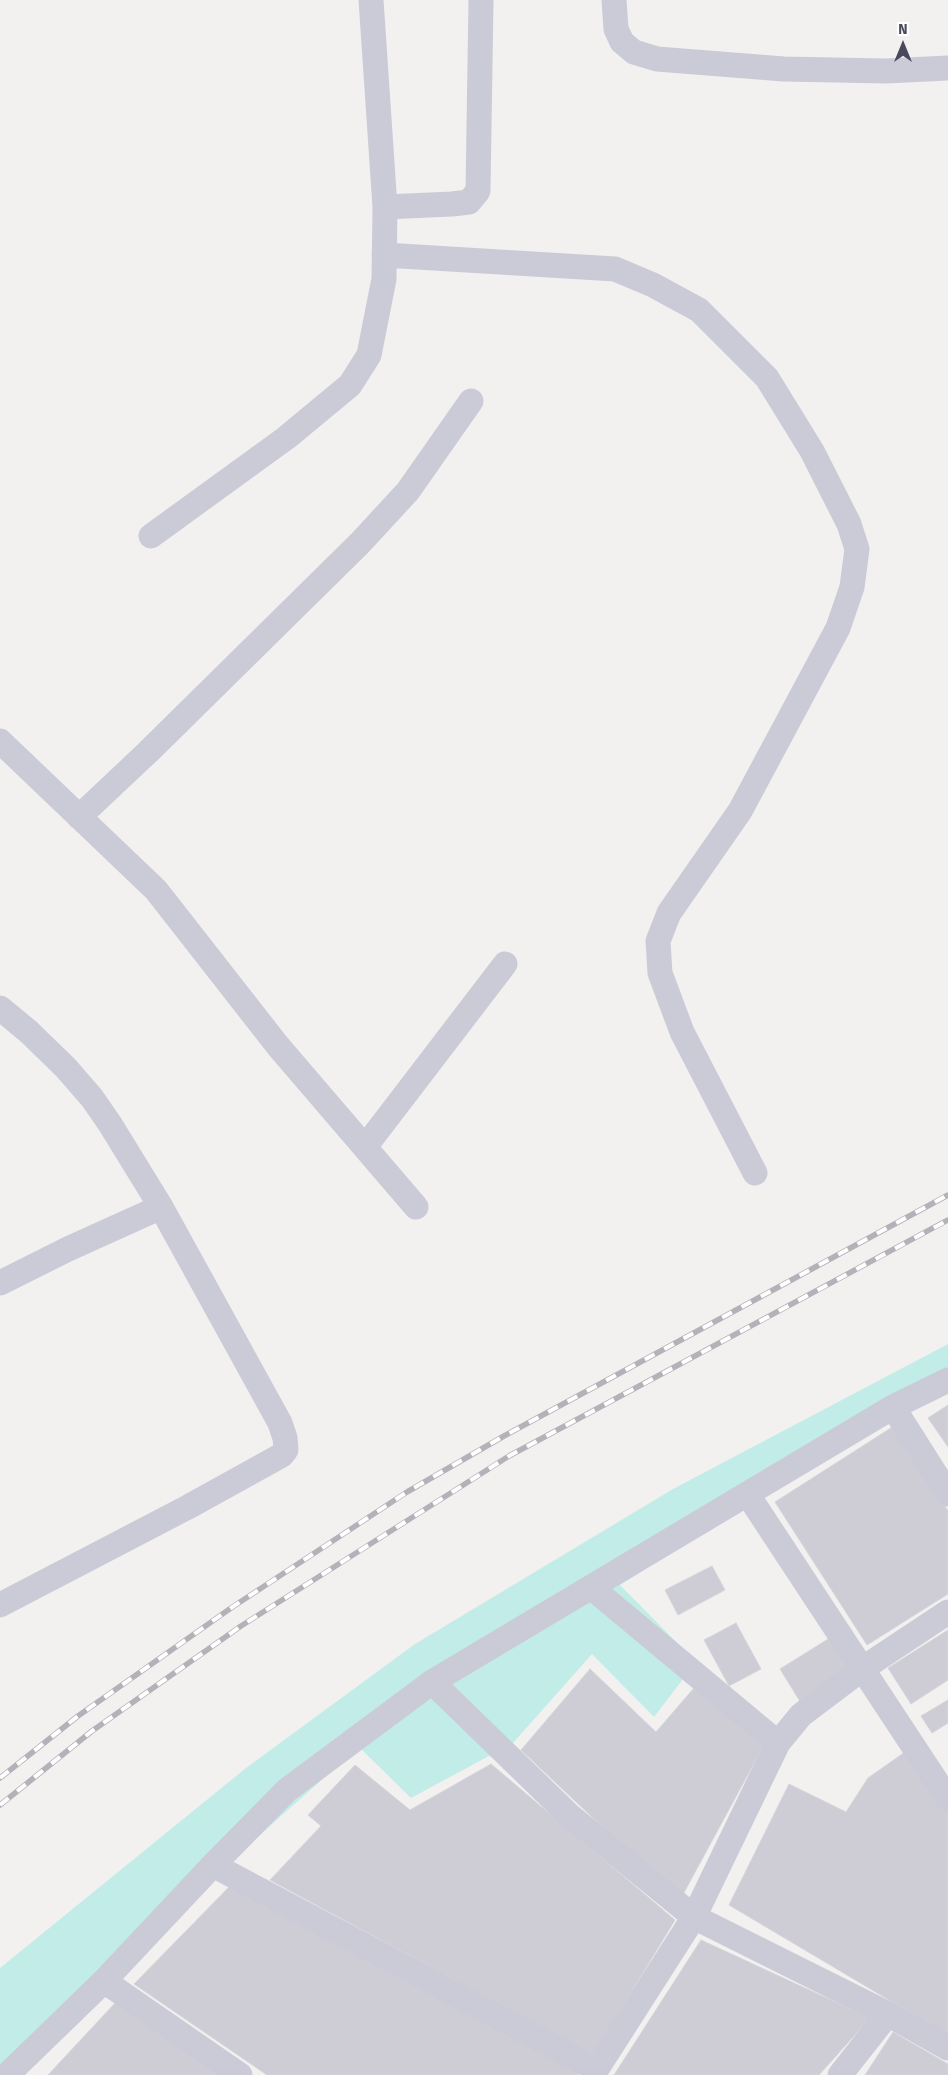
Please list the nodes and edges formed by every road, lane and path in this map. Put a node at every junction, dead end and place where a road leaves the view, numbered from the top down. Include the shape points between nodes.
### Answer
1 (371, 0) edge
2 (481, 0) edge
3 (614, 0) edge
4 (948, 68) edge
5 (385, 207) junction
6 (384, 256) junction
7 (471, 402) dead end
8 (151, 536) dead end
9 (0, 741) edge
10 (79, 817) junction
11 (505, 964) dead end
12 (0, 1008) edge
13 (365, 1147) junction
14 (755, 1173) dead end
15 (161, 1207) junction
16 (416, 1207) dead end
17 (0, 1283) edge
18 (948, 1380) edge
19 (893, 1407) junction
20 (948, 1494) edge
21 (748, 1495) junction
22 (592, 1588) junction
23 (0, 1605) edge
24 (948, 1612) edge
25 (862, 1669) junction
26 (432, 1682) junction
27 (778, 1743) junction
28 (948, 1799) edge
29 (213, 1865) junction
30 (694, 1917) junction
31 (104, 1981) junction
32 (888, 2014) junction
33 (948, 2048) edge
34 (594, 2072) edge
35 (10, 2074) edge
36 (240, 2075) edge
37 (840, 2075) edge

1 - 5 street
2 - 5 street via 478,191 469,202
3 - 4 street via 616,29 622,42 634,52 657,59 784,69 886,71
5 - 6 street
6 - 8 street via 384,279 369,355 350,385 286,438
6 - 14 street via 615,269 699,310 767,378 812,451 848,524 857,549 852,587 838,628 740,810 669,913 658,941 660,972 682,1032
7 - 10 street via 408,491 360,543
9 - 10 street
10 - 13 street via 156,890 278,1046
11 - 13 street
12 - 15 street via 66,1068 92,1098
13 - 16 street
15 - 17 street via 68,1248
15 - 23 street via 280,1423 286,1450 188,1508
18 - 19 street
19 - 20 street
19 - 21 street
21 - 22 street
21 - 25 street
22 - 26 street
22 - 27 street
24 - 25 street
25 - 27 street via 802,1715
25 - 28 street
26 - 29 street via 287,1790
26 - 30 street via 570,1816
27 - 30 street
29 - 31 street
29 - 34 street
30 - 32 street
30 - 34 street
31 - 35 street
31 - 36 street
32 - 33 street
32 - 37 street

